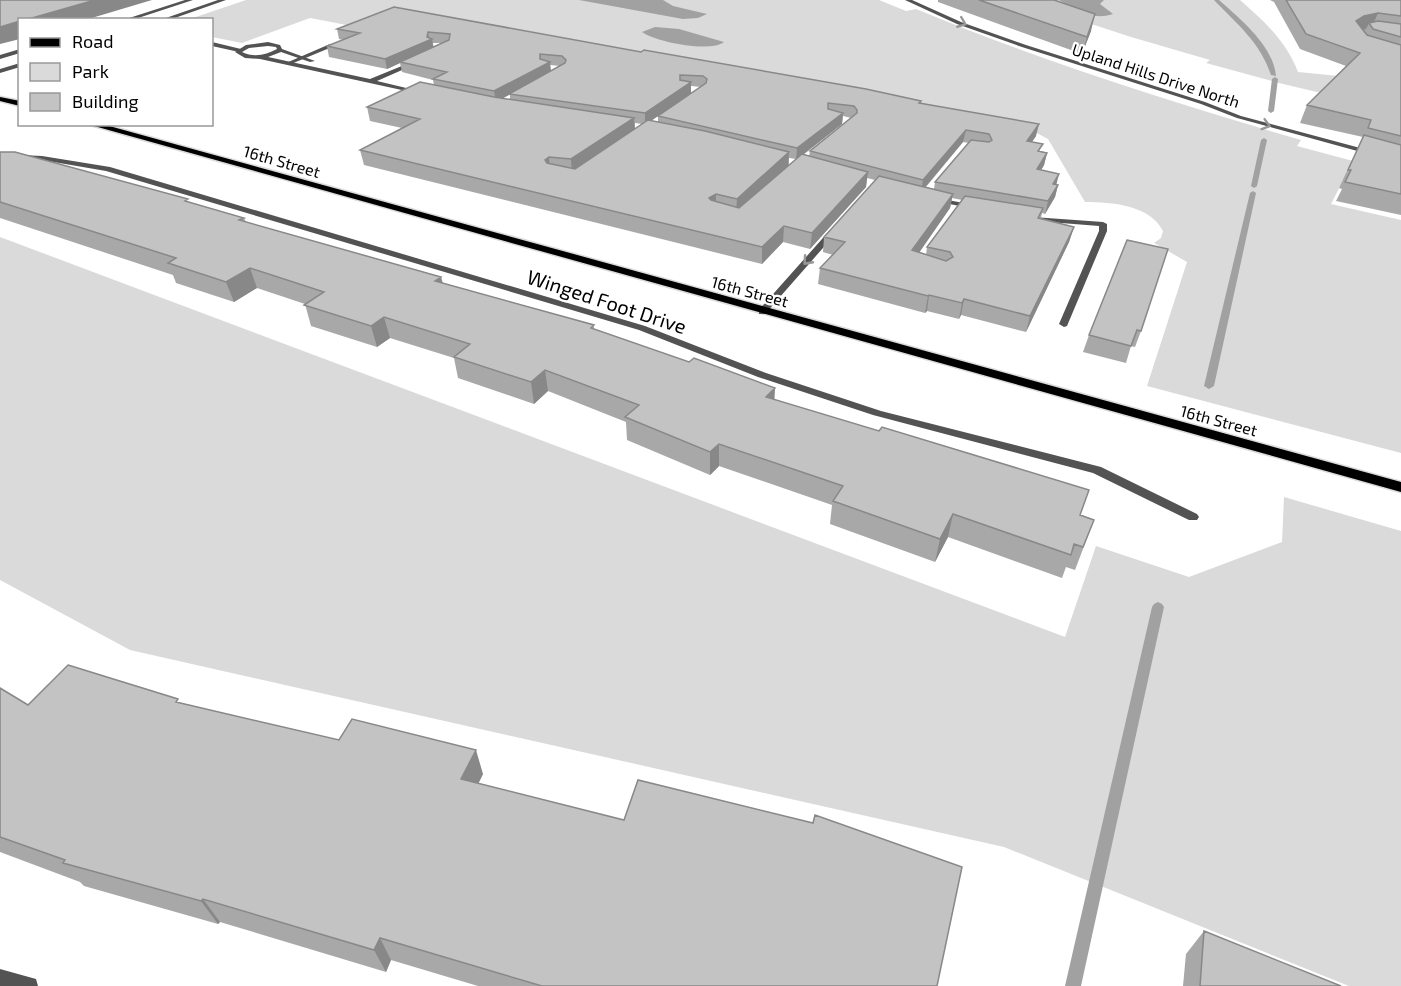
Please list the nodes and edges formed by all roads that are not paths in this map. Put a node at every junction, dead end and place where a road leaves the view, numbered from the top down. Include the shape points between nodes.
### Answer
1 (190, 0) edge
2 (223, 0) edge
3 (908, 0) edge
4 (132, 18) edge
5 (168, 18) edge
6 (213, 44) edge
7 (330, 46) edge
8 (239, 50) junction
9 (280, 50) junction
10 (18, 52) edge
11 (0, 57) edge
12 (259, 57) junction
13 (427, 57) edge
14 (302, 58) junction
15 (289, 63) junction
16 (18, 66) edge
17 (0, 71) edge
18 (374, 81) junction
19 (431, 94) edge
20 (0, 99) edge
21 (18, 104) edge
22 (98, 126) edge
23 (0, 156) edge
24 (1401, 161) edge
25 (932, 189) edge
26 (960, 204) junction
27 (982, 208) edge
28 (953, 212) edge
29 (1026, 217) edge
30 (836, 228) edge
31 (762, 312) junction
32 (1064, 324) dead end
33 (1401, 487) edge
34 (1193, 517) dead end
35 (0, 978) edge
36 (29, 986) edge

1 - 4 street
2 - 5 street
3 -> 24 street, Upland Hills Drive North via 1024,46 1239,117
6 - 8 street
7 - 14 street
8 - 9 street via 268,44
8 - 12 street via 242,56
9 - 12 street
9 - 14 street
10 - 11 street
12 - 15 street
13 - 18 street
14 - 15 street
14 - 18 street
15 - 18 street
16 - 17 street
18 - 19 street
20 - 21 main road
22 - 31 main road, 16th Street
23 - 34 street, Winged Foot Drive via 42,158 107,169 630,325 877,413 1097,470
25 - 26 street via 924,197
26 - 27 street
26 - 28 street
29 - 32 street via 1103,224
30 -> 31 street
31 - 33 main road, 16th Street
35 - 36 street

